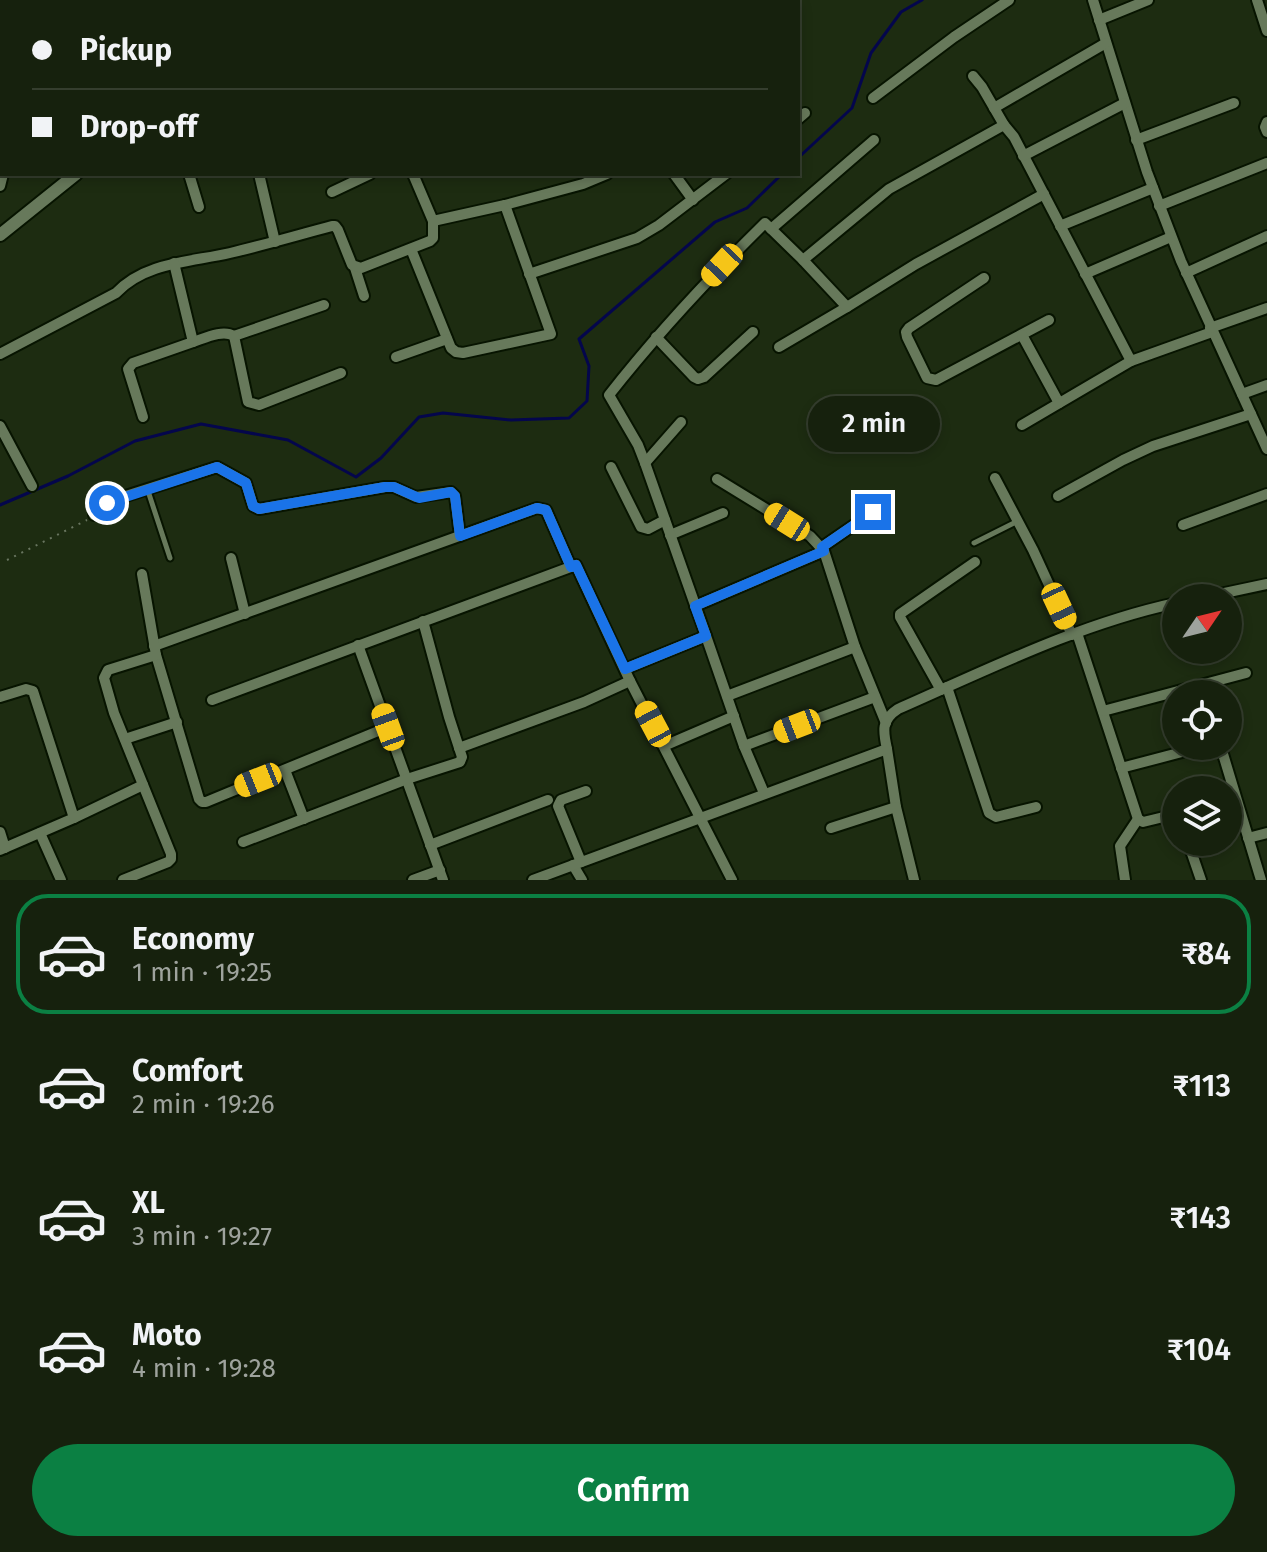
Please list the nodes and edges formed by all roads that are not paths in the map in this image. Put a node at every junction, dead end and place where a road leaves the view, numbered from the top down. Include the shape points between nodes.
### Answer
1 (1009, 0) edge
2 (1093, 0) edge
3 (1148, 0) edge
4 (1257, 0) edge
5 (1099, 20) junction
6 (1266, 26) edge
7 (1106, 43) junction
8 (973, 76) dead end
9 (873, 98) dead end
10 (1125, 103) junction
11 (1234, 103) dead end
12 (994, 108) junction
13 (1267, 122) edge
14 (1004, 125) junction
15 (1267, 132) edge
16 (874, 140) dead end
17 (1136, 140) junction
18 (1023, 156) junction
19 (1267, 163) edge
20 (74, 176) edge
21 (190, 176) edge
22 (259, 176) edge
23 (366, 176) edge
24 (414, 176) edge
25 (602, 176) edge
26 (675, 176) edge
27 (723, 176) edge
28 (1153, 188) junction
29 (332, 192) dead end
30 (1044, 194) junction
31 (693, 200) junction
32 (505, 205) junction
33 (1159, 206) junction
34 (199, 207) dead end
35 (433, 221) junction
36 (1060, 226) junction
37 (771, 229) junction
38 (0, 235) edge
39 (1267, 236) edge
40 (1171, 237) junction
41 (275, 242) junction
42 (411, 249) junction
43 (803, 260) junction
44 (174, 263) junction
45 (355, 268) junction
46 (1186, 273) junction
47 (529, 274) junction
48 (1085, 274) junction
49 (984, 278) dead end
50 (364, 296) dead end
51 (324, 305) dead end
52 (847, 307) junction
53 (1267, 308) edge
54 (1049, 320) dead end
55 (1211, 330) junction
56 (753, 332) dead end
57 (1022, 335) junction
58 (234, 336) junction
59 (656, 337) junction
60 (447, 339) junction
61 (193, 342) junction
62 (779, 347) dead end
63 (0, 354) edge
64 (396, 357) dead end
65 (1131, 361) junction
66 (341, 373) dead end
67 (1267, 385) edge
68 (1242, 394) junction
69 (1059, 403) junction
70 (1251, 414) junction
71 (143, 417) dead end
72 (681, 422) dead end
73 (1022, 425) dead end
74 (0, 426) edge
75 (1267, 449) edge
76 (645, 463) junction
77 (611, 467) dead end
78 (995, 478) dead end
79 (717, 479) dead end
80 (32, 486) dead end
81 (148, 489) junction
82 (1267, 494) edge
83 (1058, 496) dead end
84 (873, 512) dead end
85 (723, 513) dead end
86 (94, 515) road end
87 (665, 520) junction
88 (1018, 521) junction
89 (1183, 525) dead end
90 (670, 535) junction
91 (460, 536) junction
92 (974, 543) dead end
93 (823, 549) junction
94 (170, 558) dead end
95 (231, 558) dead end
96 (975, 562) dead end
97 (571, 567) junction
98 (142, 574) dead end
99 (1267, 584) edge
100 (1242, 589) edge
101 (695, 606) junction
102 (1162, 607) edge
103 (245, 614) junction
104 (423, 621) junction
105 (1075, 634) junction
106 (706, 636) junction
107 (358, 645) junction
108 (855, 647) junction
109 (155, 651) junction
110 (625, 669) junction
111 (1246, 673) dead end
112 (630, 681) junction
113 (944, 689) junction
114 (727, 696) junction
115 (0, 697) edge
116 (875, 697) junction
117 (212, 700) dead end
118 (1103, 711) junction
119 (734, 716) junction
120 (177, 722) junction
121 (886, 723) junction
122 (388, 727) junction
123 (125, 739) junction
124 (664, 746) junction
125 (744, 746) junction
126 (459, 748) junction
127 (887, 749) junction
128 (1162, 757) edge
129 (1225, 760) edge
130 (1121, 768) junction
131 (285, 770) junction
132 (407, 779) junction
133 (143, 785) junction
134 (586, 791) dead end
135 (764, 793) junction
136 (548, 800) dead end
137 (896, 807) junction
138 (1036, 807) dead end
139 (701, 817) junction
140 (1162, 817) edge
141 (74, 818) junction
142 (304, 819) junction
143 (1138, 819) junction
144 (831, 828) dead end
145 (0, 832) edge
146 (40, 833) junction
147 (1267, 833) edge
148 (1248, 838) junction
149 (243, 842) dead end
150 (430, 845) junction
151 (2, 849) edge
152 (1193, 856) edge
153 (577, 863) junction
154 (441, 875) edge
155 (128, 879) edge
156 (61, 880) edge
157 (413, 880) edge
158 (533, 880) edge
159 (582, 880) edge
160 (732, 880) edge
161 (914, 880) edge
162 (1125, 880) edge
163 (1201, 880) edge
164 (1261, 880) edge

1 - 9 street
2 - 5 street
3 - 5 street
4 - 6 street
5 - 7 street
7 - 10 street
7 - 12 street
8 - 12 street
10 - 17 street
10 - 18 street
11 - 17 street
12 - 14 street
13 - 15 street
14 - 18 street
14 - 43 street via 889,189
16 - 37 street
17 - 28 street
18 - 30 street
19 - 33 street
20 - 38 street
21 - 34 street
22 - 41 street
23 - 29 street
24 - 35 street
25 - 32 street
26 - 31 street
27 - 31 street
28 - 33 street
28 - 36 street
30 - 36 street
30 - 52 street
31 - 47 street via 637,238
32 - 35 street
32 - 47 street
33 - 40 street
35 - 42 street via 433,238
36 - 48 street
37 - 43 street
37 - 59 street via 765,223
39 - 46 street
40 - 46 street
40 - 48 street
41 - 44 street
41 - 45 street via 335,226
42 - 45 street
42 - 60 street
43 - 52 street
44 - 61 street
44 - 63 street via 134,277 116,293
45 - 50 street
46 - 55 street
47 - 60 street via 551,334 463,353 451,348
48 - 65 street
49 - 57 street via 906,332 927,378 936,380
51 - 58 street
52 - 62 street
53 - 55 street
54 - 57 street
55 - 65 street
55 - 68 street
56 - 59 street via 698,379
57 - 69 street
58 - 61 street via 219,334
58 - 66 street via 252,404
59 - 76 street via 609,395
60 - 64 street
61 - 71 street via 130,366
65 - 69 street
67 - 68 street
68 - 70 street
69 - 73 street
70 - 75 street
70 - 83 street via 1153,446
72 - 76 street
74 - 80 street
76 - 87 street
77 - 87 street via 641,527
78 - 88 street
79 - 93 street
81 - 86 street via 110,501
81 - 91 street via 217,467 246,483 253,506 259,509 385,487 419,498 451,492
81 - 94 lane
82 - 89 street
84 - 93 street
85 - 90 street
87 - 90 street
88 - 92 lane
88 - 105 street
90 - 101 street
91 - 97 street via 542,508
91 - 103 street
93 - 101 street
93 - 108 street
95 - 103 street
96 - 113 street via 900,614
97 - 104 street
97 - 110 street via 576,565
98 - 109 street
99 - 100 street
101 - 106 street
102 - 105 street
103 - 109 street
104 - 107 street
104 - 126 street
105 - 113 street
105 - 118 street
106 - 110 street
106 - 114 street
107 - 117 street
107 - 122 street
108 - 114 street
108 - 116 street
109 - 120 street
109 - 123 street via 105,673 105,688
110 - 112 street
111 - 118 street
112 - 124 street
112 - 126 street
113 - 121 street via 898,709
113 - 138 street via 989,813 996,817
114 - 119 street
115 - 141 street via 33,691
116 - 121 street
116 - 125 street
118 - 130 street
119 - 124 street
119 - 125 street
120 - 123 street
120 - 131 street via 202,802
121 - 127 street
122 - 131 street
122 - 132 street
123 - 133 street
124 - 139 street
125 - 135 street
126 - 132 street via 460,762
127 - 135 street
127 - 137 street
128 - 130 street
129 - 148 street
130 - 143 street
131 - 142 street
132 - 142 street
132 - 150 street
133 - 141 street
133 - 155 street via 171,859
134 - 153 street via 558,806
135 - 139 street
136 - 150 street
137 - 144 street
137 - 161 street
139 - 153 street
139 - 160 street
140 - 143 street
141 - 146 street
142 - 149 street
143 - 162 street via 1120,846
145 - 151 street
146 - 151 street
146 - 156 street
147 - 148 street
148 - 164 street
150 - 154 street
152 - 163 street
153 - 158 street
153 - 159 street
154 - 157 street

